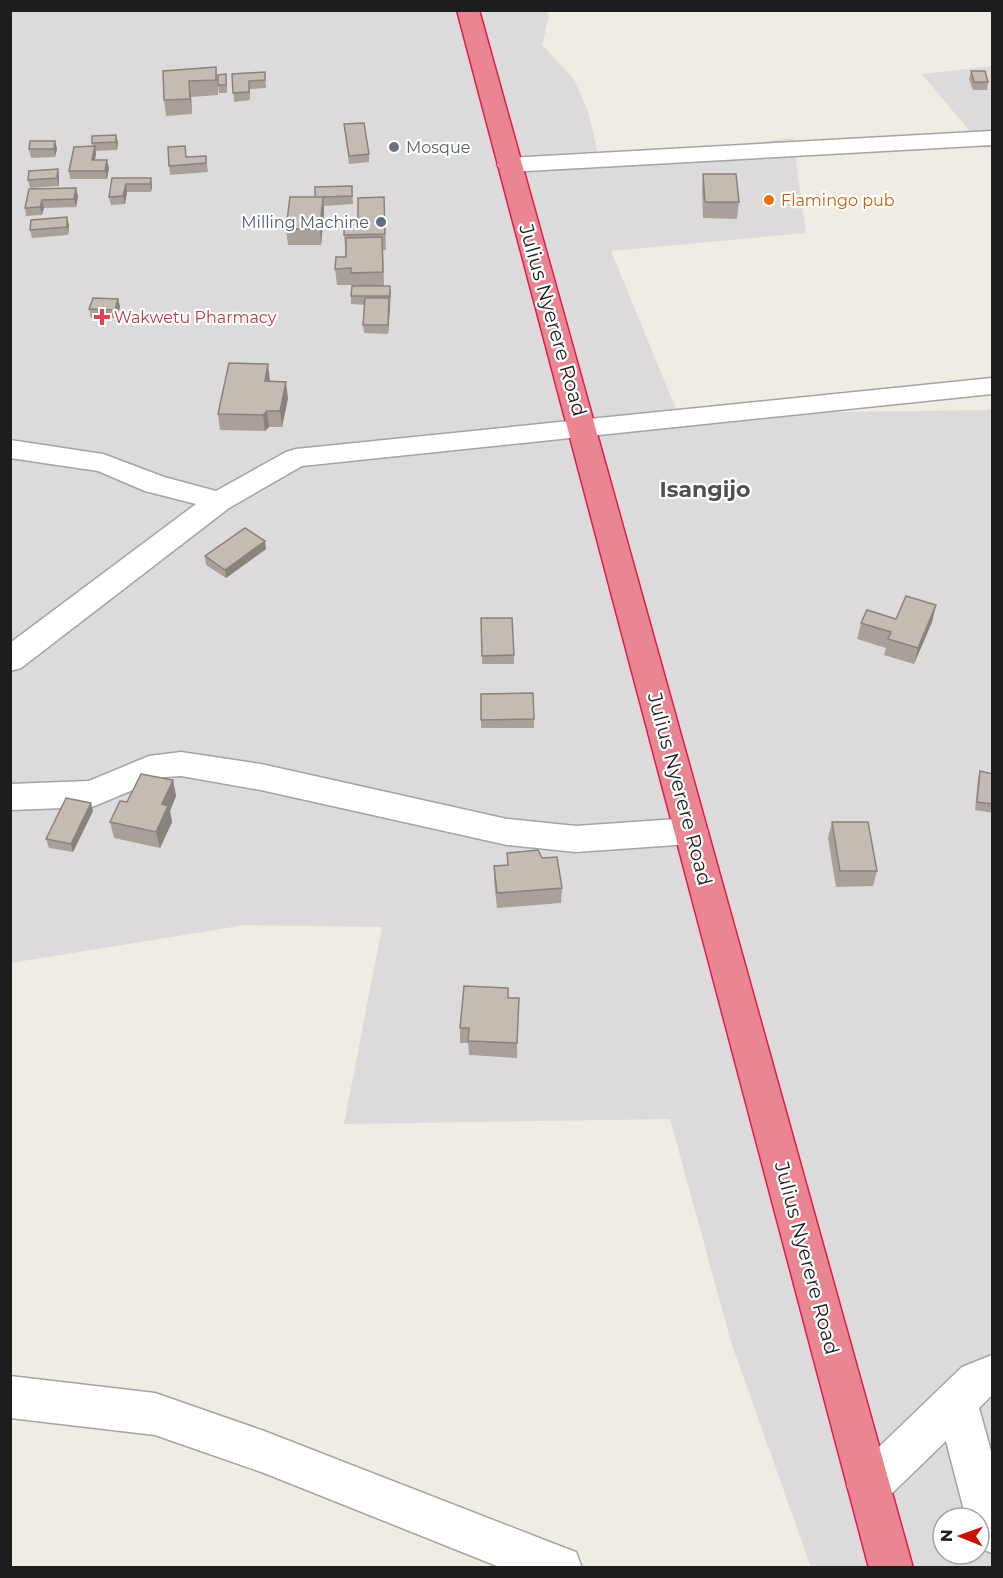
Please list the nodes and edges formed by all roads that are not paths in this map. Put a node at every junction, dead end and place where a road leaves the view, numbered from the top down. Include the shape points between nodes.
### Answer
1 (468, 10) edge
2 (993, 138) edge
3 (509, 165) junction
4 (993, 386) edge
5 (583, 428) junction
6 (10, 449) edge
7 (219, 501) junction
8 (10, 660) edge
9 (10, 796) edge
10 (692, 831) junction
11 (993, 1376) edge
12 (10, 1397) edge
13 (956, 1401) junction
14 (869, 1486) junction
15 (993, 1531) edge
16 (560, 1568) edge
17 (891, 1568) edge

1 - 3 highway, Julius Nyerere Road
2 - 3 street
3 - 5 highway, Julius Nyerere Road
4 - 5 street
5 - 7 street via 297,458
5 - 10 highway, Julius Nyerere Road
6 - 7 street via 103,463 156,484
7 - 8 street
9 - 10 street via 92,794 161,765 181,764 261,777 507,832 576,839
10 - 14 highway, Julius Nyerere Road
11 - 13 street via 977,1381
12 - 16 street via 155,1414 264,1452
13 - 14 street
13 - 15 street
14 - 17 highway, Julius Nyerere Road

